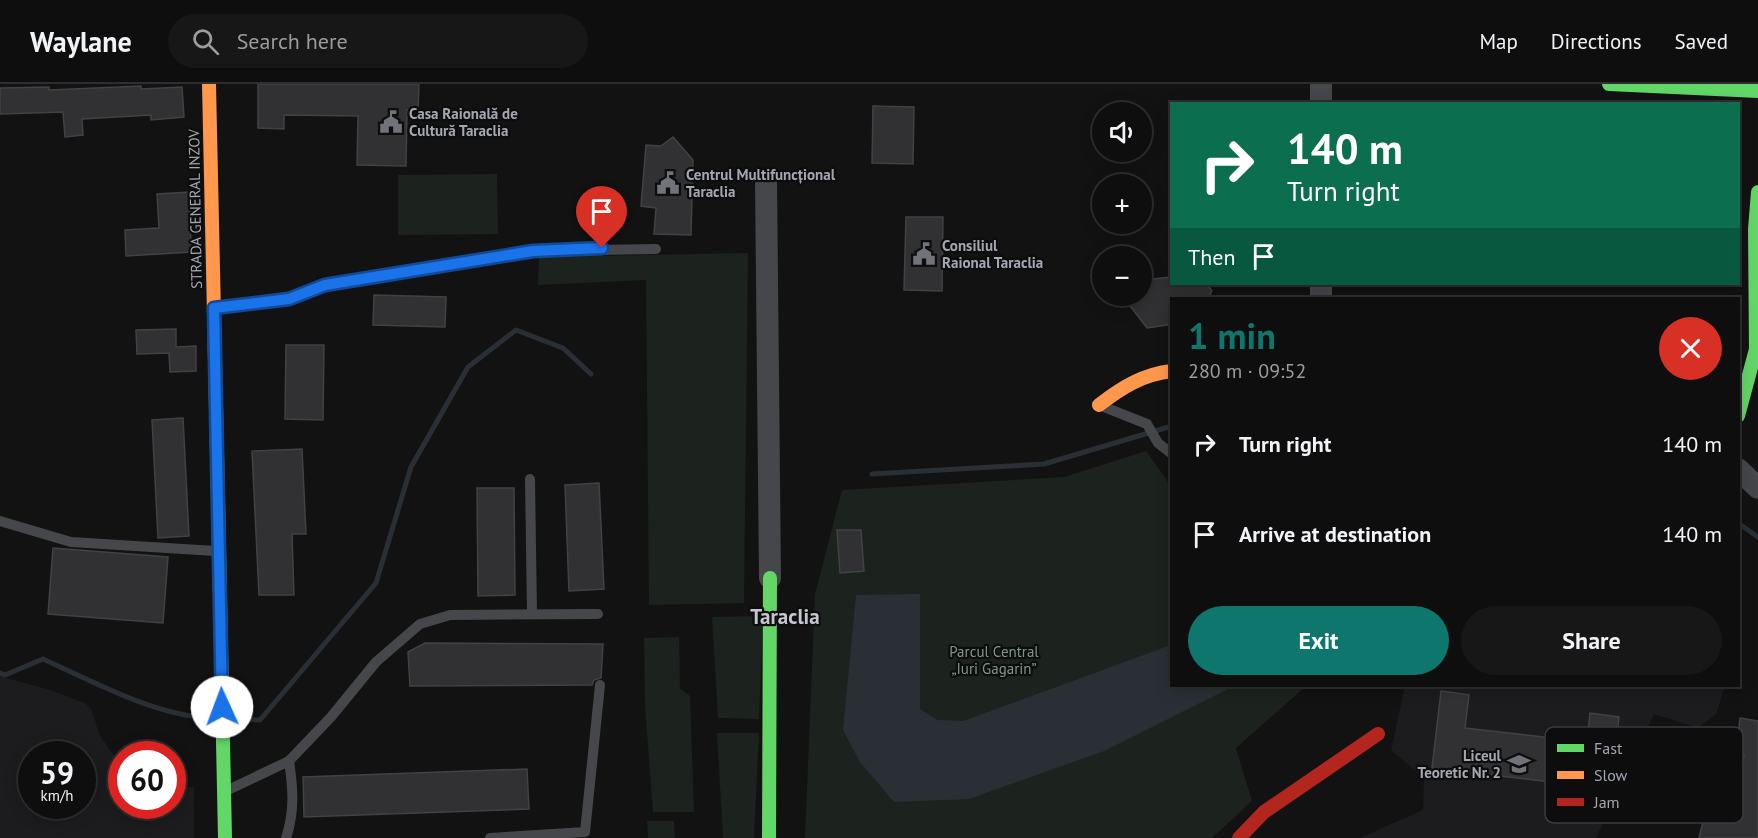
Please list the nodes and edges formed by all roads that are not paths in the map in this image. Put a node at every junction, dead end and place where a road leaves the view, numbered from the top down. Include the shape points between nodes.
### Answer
1 (208, 84) edge
2 (1321, 84) edge
3 (1609, 84) edge
4 (1758, 91) edge
5 (1321, 102) edge
6 (766, 180) dead end
7 (1758, 192) edge
8 (656, 249) dead end
9 (214, 308) junction
10 (1755, 308) junction
11 (1744, 322) dead end
12 (1170, 371) edge
13 (1099, 405) joint
14 (1740, 410) edge
15 (1170, 452) edge
16 (1740, 471) edge
17 (530, 479) dead end
18 (1758, 488) edge
19 (0, 521) edge
20 (218, 551) junction
21 (771, 578) joint
22 (532, 614) junction
23 (598, 614) dead end
24 (600, 685) dead end
25 (1378, 734) dead end
26 (289, 760) junction
27 (225, 791) junction
28 (225, 838) edge
29 (286, 838) edge
30 (490, 838) edge
31 (769, 838) edge
32 (1239, 838) edge

1 - 9 street, STRADA GENERAL INZOV
2 - 5 street
3 - 4 street
6 - 21 street
7 - 10 street via 1753,241
8 - 9 lane via 533,251 325,285 289,299
9 - 20 street, STRADA GENERAL INZOV
10 - 11 lane
10 - 14 street via 1757,341
12 - 13 street via 1160,371 1121,387
13 - 15 lane via 1147,424 1158,443
16 - 18 street
17 - 22 lane
19 - 20 lane via 71,542
20 - 27 street, STRADA GENERAL INZOV
21 - 31 street
22 - 23 lane
22 - 26 lane via 450,615 420,624 376,662
24 - 30 lane via 585,832
25 - 32 street via 1264,812
26 - 27 lane
26 - 29 lane via 294,795
27 - 28 street, STRADA GENERAL INZOV

